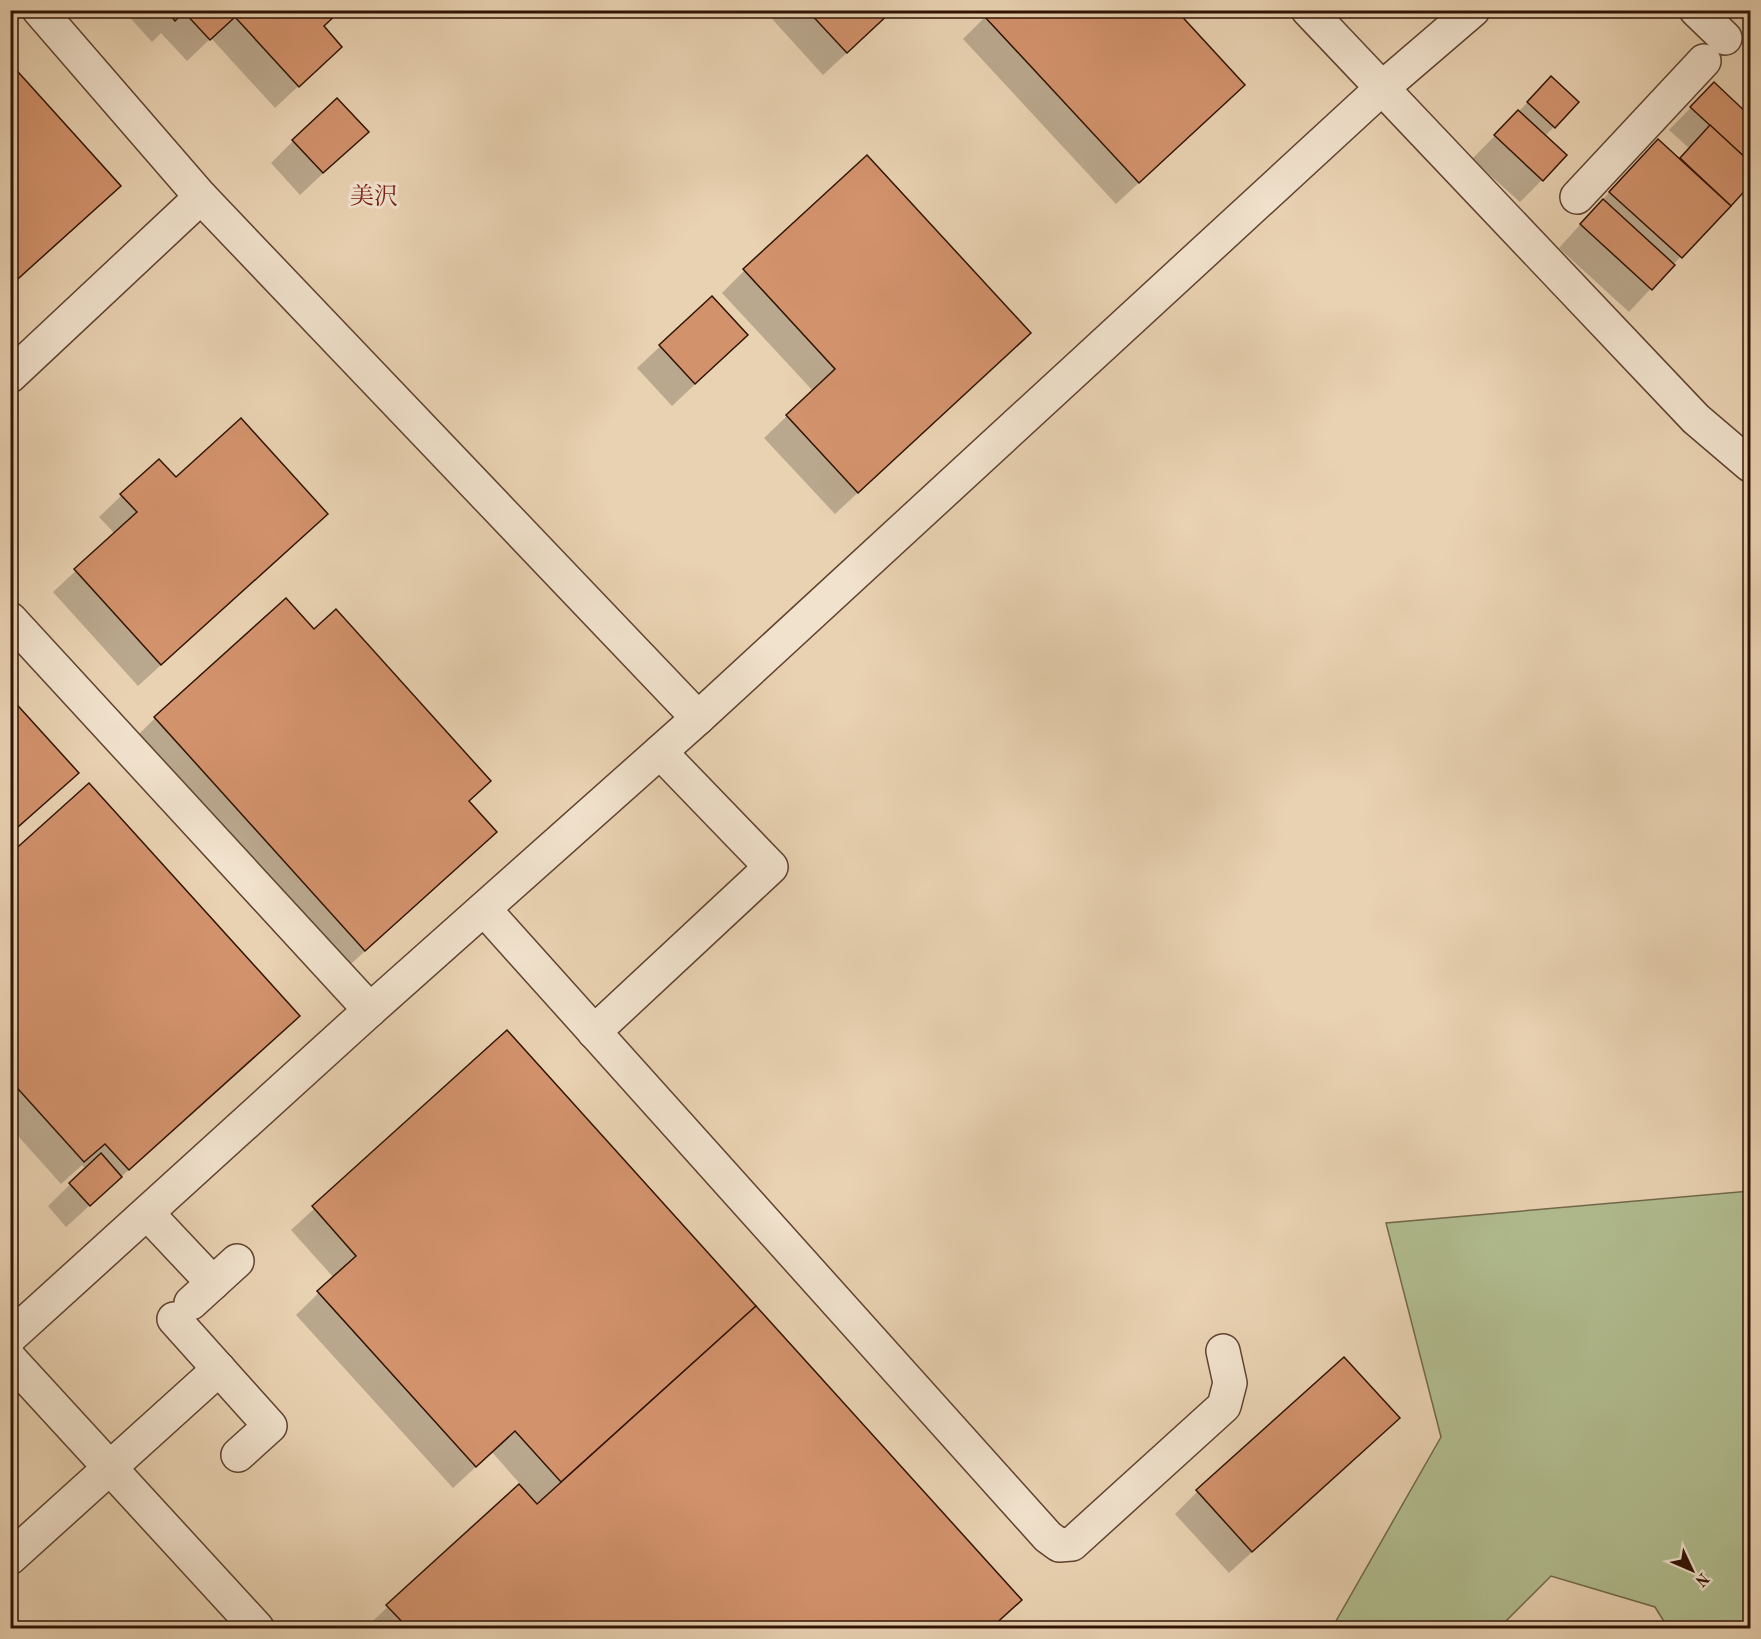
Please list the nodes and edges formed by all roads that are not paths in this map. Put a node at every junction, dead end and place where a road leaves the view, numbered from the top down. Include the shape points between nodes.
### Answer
1 (39, 10) edge
2 (1308, 10) edge
3 (1473, 10) edge
4 (1696, 10) edge
5 (1381, 89) junction
6 (201, 197) junction
7 (1577, 197) dead end
8 (10, 376) edge
9 (1750, 465) edge
10 (10, 619) edge
11 (698, 718) junction
12 (660, 752) junction
13 (484, 909) junction
14 (370, 1010) junction
15 (594, 1032) junction
16 (147, 1213) junction
17 (237, 1262) dead end
18 (192, 1302) junction
19 (10, 1337) edge
20 (1223, 1351) dead end
21 (10, 1359) edge
22 (219, 1369) junction
23 (238, 1455) dead end
24 (110, 1466) junction
25 (10, 1558) edge
26 (256, 1629) edge

1 - 6 street
2 - 5 street
3 - 5 street
4 - 7 street via 1714,49
5 - 9 street via 1696,419
5 - 11 street
6 - 8 street
6 - 11 street
10 - 14 street
11 - 12 street
12 - 13 street
12 - 15 street via 771,867
13 - 14 street
13 - 15 street
14 - 16 street
15 - 20 street via 1059,1545 1072,1544 1224,1406 1230,1383
16 - 18 street
16 - 19 street
17 - 18 street
18 - 22 street
21 - 24 street
22 - 23 street via 270,1426
22 - 24 street
24 - 25 street
24 - 26 street

